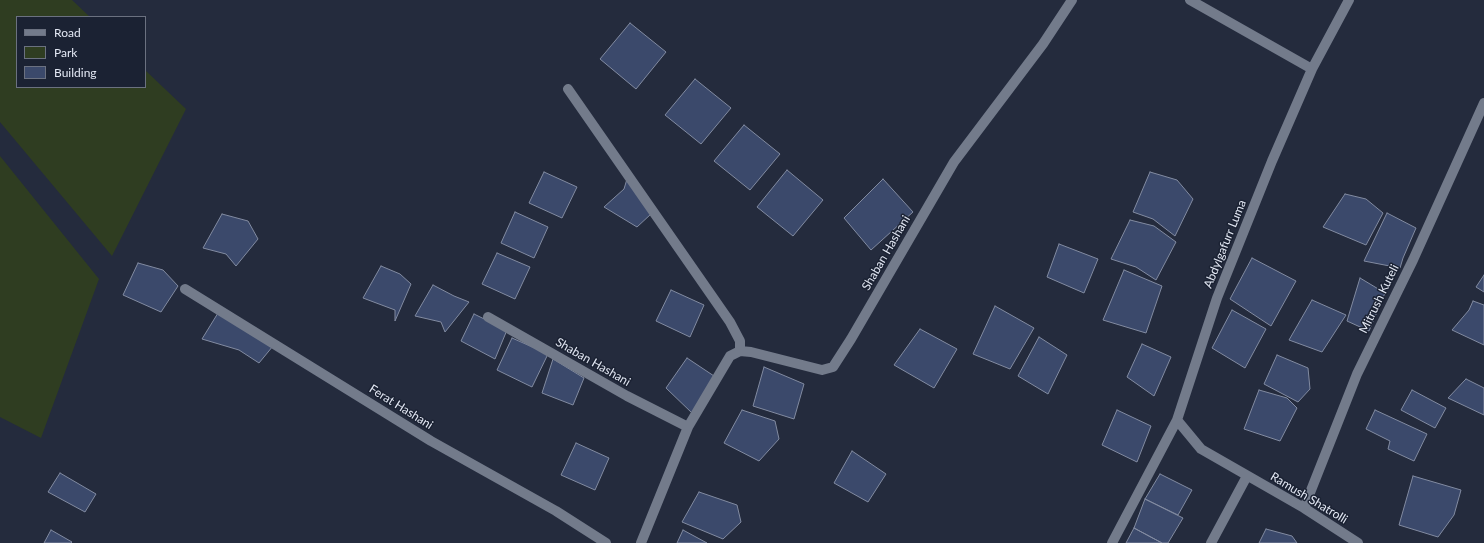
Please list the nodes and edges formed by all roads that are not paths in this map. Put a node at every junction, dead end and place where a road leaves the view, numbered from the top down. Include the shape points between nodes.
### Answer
1 (1072, 0) edge
2 (1190, 0) edge
3 (1349, 0) edge
4 (1312, 69) junction
5 (568, 88) dead end
6 (1484, 103) edge
7 (185, 289) dead end
8 (488, 317) dead end
9 (740, 351) junction
10 (1177, 420) junction
11 (688, 427) junction
12 (1247, 476) junction
13 (1304, 508) junction
14 (606, 543) edge
15 (641, 543) edge
16 (1112, 543) edge
17 (1211, 543) edge
18 (1358, 543) edge

1 - 9 street, Shaban Hashani via 1043,44 954,162 833,367 822,370
2 - 4 street
3 - 4 street, Abdylgafurr Luma
4 - 10 street, Abdylgafurr Luma via 1217,298
5 - 9 street via 730,322 740,340
6 - 13 street, Mitrush Kuteli via 1357,374
7 - 14 street, Ferat Hashani via 431,441 556,511
8 - 11 street, Shaban Hashani via 627,396
9 - 11 street via 730,356
10 - 12 street via 1201,449
10 - 16 street, Abdylgafurr Luma
11 - 15 street
12 - 13 street, Ramush Shatrolli
12 - 17 street
13 - 18 street, Ramush Shatrolli

